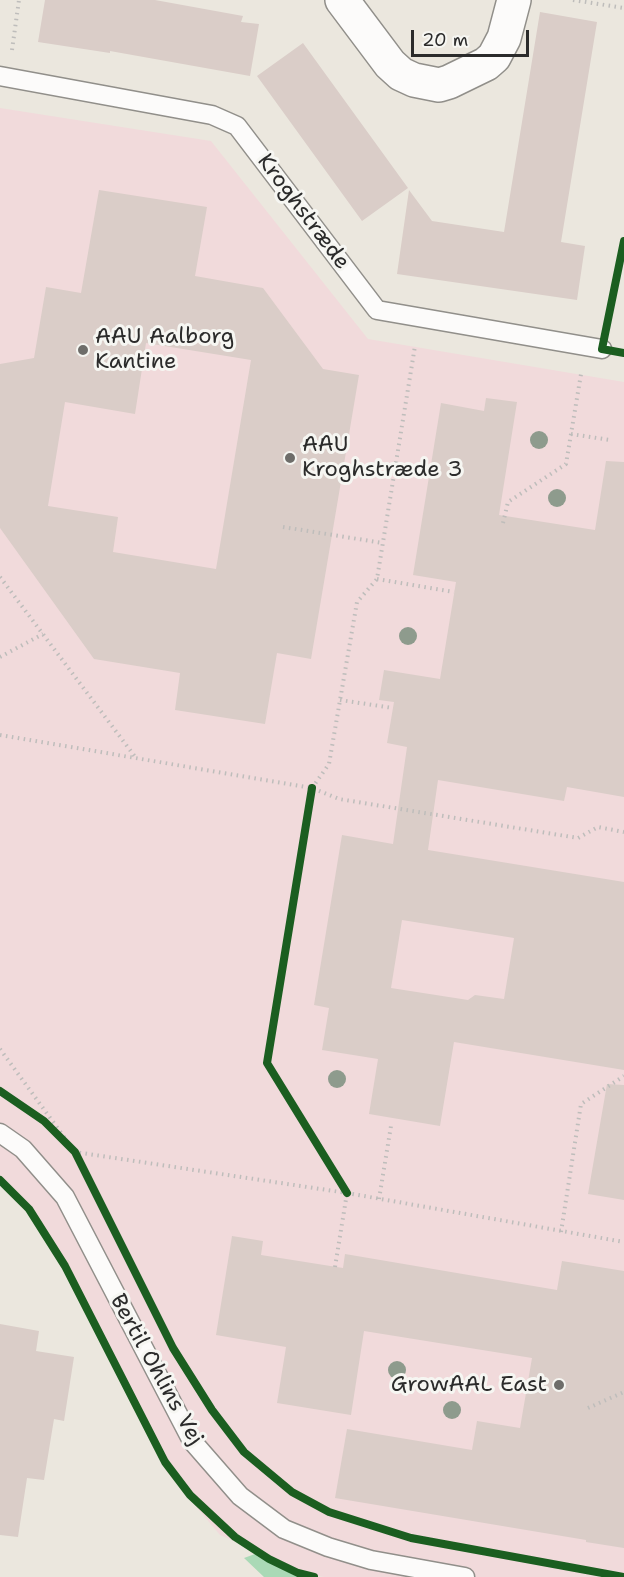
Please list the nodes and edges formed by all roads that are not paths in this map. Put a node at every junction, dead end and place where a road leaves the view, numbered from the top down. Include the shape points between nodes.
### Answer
1 (342, 0) edge
2 (514, 0) edge
3 (4, 77) edge
4 (593, 348) road end
5 (0, 1133) edge
6 (465, 1577) edge

1 - 2 street via 401,74 439,85 494,57 504,38
3 - 4 lane, Kroghstræde via 212,115 237,126 377,310
5 - 6 lane, Bertil Ohlins Vej via 22,1149 65,1197 192,1442 240,1496 284,1528 328,1547 371,1560

